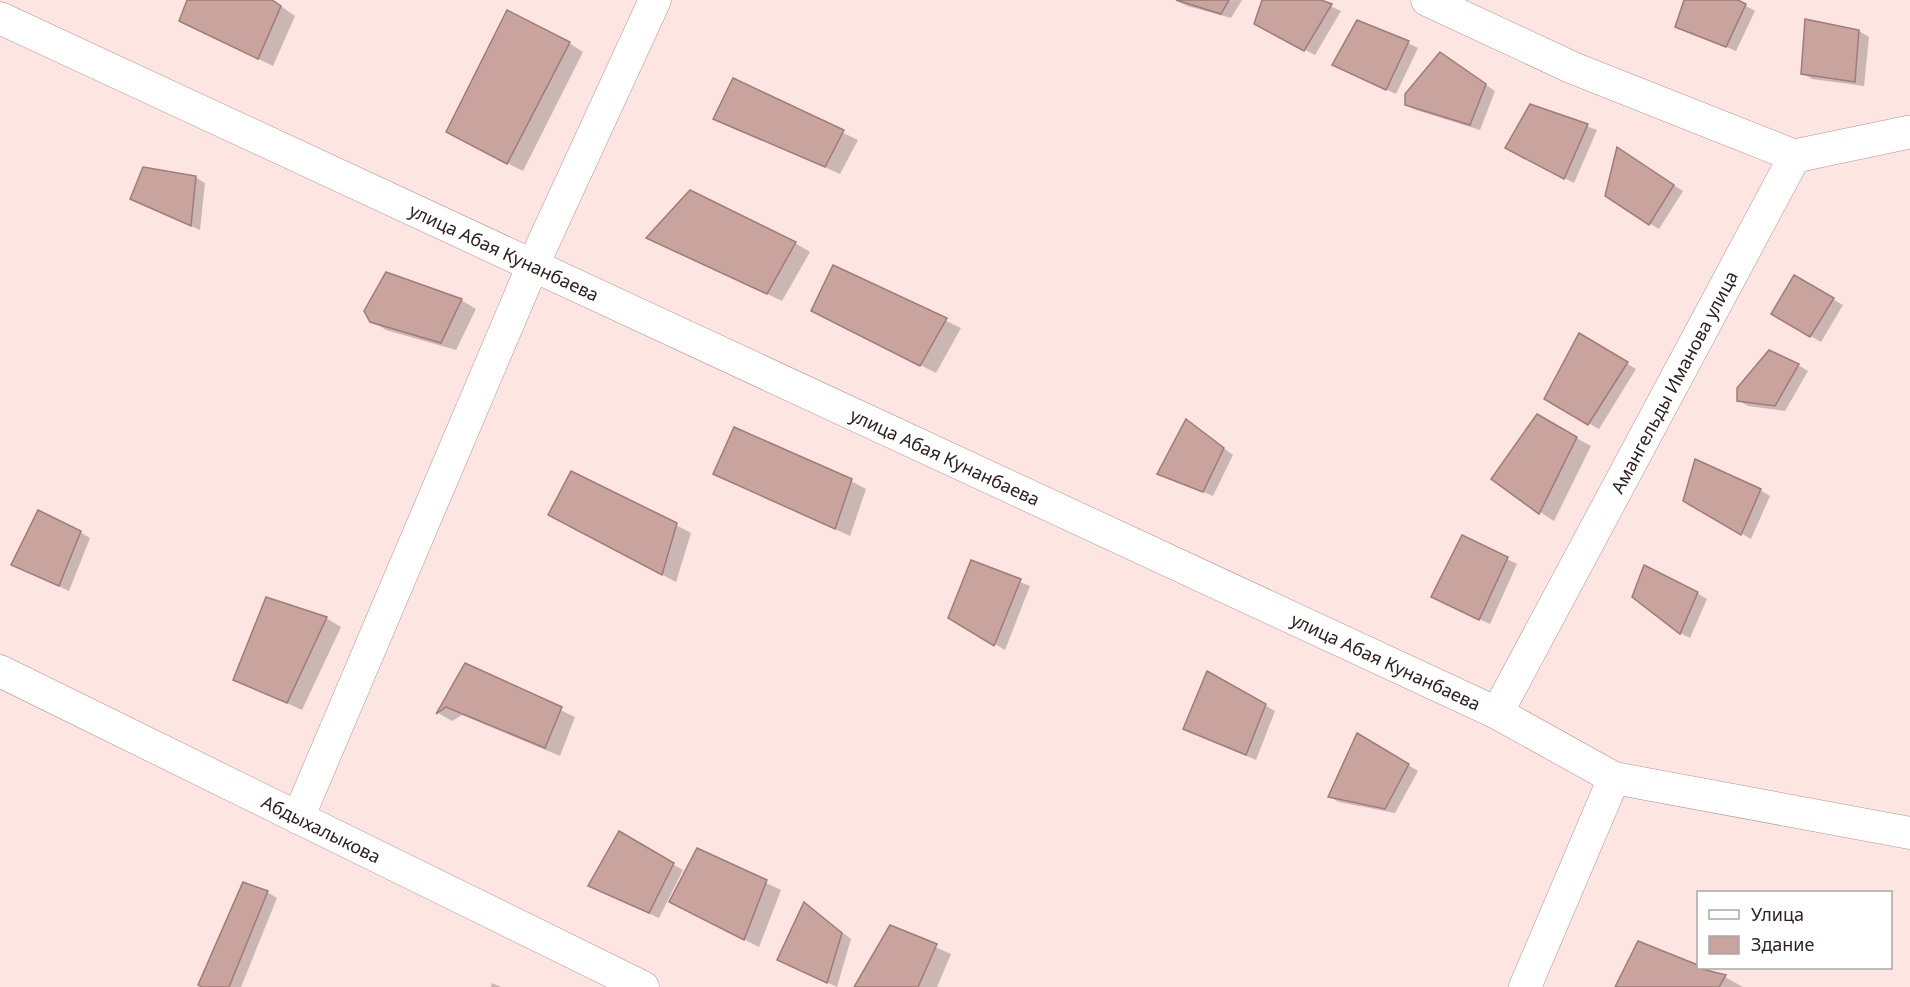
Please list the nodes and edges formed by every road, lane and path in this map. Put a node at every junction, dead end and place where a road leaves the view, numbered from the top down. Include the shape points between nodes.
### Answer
1 (655, 0) edge
2 (1427, 0) edge
3 (0, 18) edge
4 (1910, 132) edge
5 (1795, 156) junction
6 (533, 265) junction
7 (0, 671) edge
8 (1497, 713) junction
9 (1614, 778) junction
10 (298, 819) junction
11 (1910, 833) edge
12 (643, 987) edge
13 (1526, 987) edge

1 - 6 street
2 - 5 street via 1573,68
3 - 6 street, улица Абая Кунанбаева
4 - 5 street
5 - 8 street, Амангельды Иманова улица
6 - 8 street, улица Абая Кунанбаева
6 - 10 street
7 - 10 street, Абдыхалыкова
8 - 9 street, улица Абая Кунанбаева
9 - 11 street, улица Абая Кунанбаева
9 - 13 street
10 - 12 street, Абдыхалыкова

